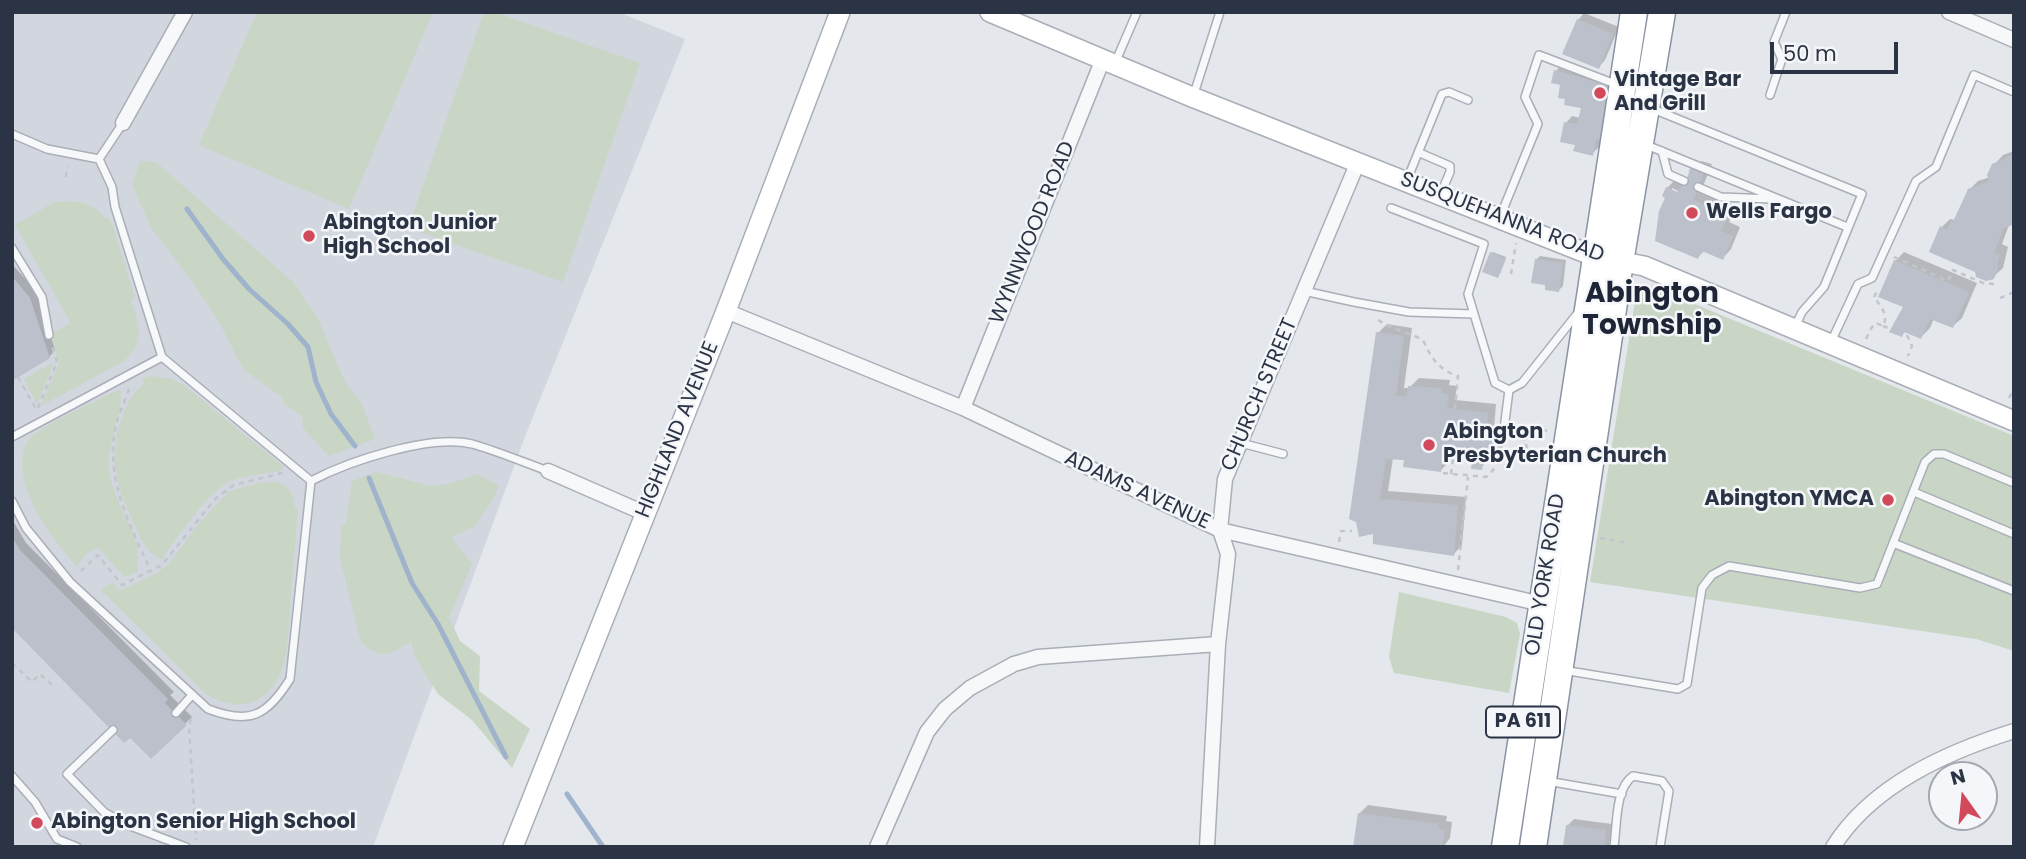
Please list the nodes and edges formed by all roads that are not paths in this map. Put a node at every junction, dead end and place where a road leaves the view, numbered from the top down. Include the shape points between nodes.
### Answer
1 (185, 12) edge
2 (840, 12) edge
3 (990, 12) edge
4 (1137, 12) edge
5 (1220, 12) edge
6 (1634, 12) edge
7 (1662, 12) edge
8 (1786, 12) edge
9 (1949, 12) edge
10 (2014, 40) edge
11 (1109, 61) junction
12 (1623, 87) junction
13 (2014, 92) edge
14 (1770, 95) dead end
15 (1192, 97) junction
16 (1468, 100) dead end
17 (1647, 107) junction
18 (123, 123) joint
19 (12, 134) edge
20 (1651, 147) junction
21 (1420, 153) junction
22 (99, 159) junction
23 (1358, 162) junction
24 (1406, 181) junction
25 (1684, 181) dead end
26 (1698, 187) dead end
27 (1440, 194) junction
28 (1779, 199) junction
29 (1391, 208) dead end
30 (1500, 217) junction
31 (1847, 227) junction
32 (12, 248) edge
33 (1608, 260) junction
34 (1303, 290) junction
35 (1590, 296) junction
36 (726, 311) junction
37 (1474, 314) junction
38 (1793, 331) junction
39 (49, 335) road end
40 (1829, 345) junction
41 (162, 357) junction
42 (1509, 390) junction
43 (963, 408) junction
44 (2014, 421) edge
45 (1504, 429) dead end
46 (12, 437) edge
47 (1241, 443) junction
48 (1283, 454) dead end
49 (548, 471) joint
50 (311, 481) junction
51 (2014, 483) edge
52 (1914, 492) junction
53 (12, 501) edge
54 (644, 513) junction
55 (1220, 530) junction
56 (2014, 534) edge
57 (1894, 542) junction
58 (2014, 591) edge
59 (1541, 603) junction
60 (1568, 610) junction
61 (1218, 644) junction
62 (1559, 669) junction
63 (192, 695) junction
64 (176, 713) dead end
65 (113, 730) dead end
66 (2014, 731) edge
67 (12, 776) edge
68 (1543, 780) junction
69 (1622, 794) junction
70 (77, 847) edge
71 (186, 847) edge
72 (513, 847) edge
73 (877, 847) edge
74 (1207, 847) edge
75 (1504, 847) edge
76 (1533, 847) edge
77 (1614, 847) edge
78 (1660, 847) edge
79 (1833, 847) edge

1 - 18 street
2 - 36 main road, HIGHLAND AVENUE
3 - 11 main road, SUSQUEHANNA ROAD
4 - 11 lane
5 - 15 lane
6 - 12 highway, OLD YORK ROAD / PA 611
7 - 17 highway, OLD YORK ROAD / PA 611
8 - 14 lane via 1774,42 1782,59
9 - 10 street
11 - 15 main road, SUSQUEHANNA ROAD
11 - 43 street, WYNNWOOD ROAD
12 - 30 lane via 1539,55 1525,97 1538,124
12 - 33 highway, OLD YORK ROAD / PA 611
13 - 40 lane via 1974,75 1936,167 1916,181 1872,278 1858,284
15 - 23 main road, SUSQUEHANNA ROAD
16 - 21 lane via 1449,92 1442,94
17 - 20 highway, OLD YORK ROAD / PA 611
17 - 31 lane via 1862,194
18 - 22 lane
19 - 22 lane via 47,149
20 - 25 lane via 1668,174
20 - 28 lane
20 - 33 highway, OLD YORK ROAD / PA 611
21 - 24 lane
21 - 27 lane via 1450,166
22 - 41 lane via 112,187
23 - 24 main road, SUSQUEHANNA ROAD
23 - 34 street, CHURCH STREET
24 - 27 main road, SUSQUEHANNA ROAD
26 - 28 lane via 1721,197
27 - 30 main road, SUSQUEHANNA ROAD
28 - 31 lane
29 - 37 lane via 1484,244 1468,294
30 - 33 main road, SUSQUEHANNA ROAD
31 - 38 lane via 1824,287 1802,312
32 - 39 lane via 42,297
33 - 35 highway, OLD YORK ROAD / PA 611
33 - 38 main road, SUSQUEHANNA ROAD via 1644,266
33 - 60 highway, OLD YORK ROAD / PA 611
34 - 37 lane via 1409,312
34 - 47 street, CHURCH STREET
35 - 42 lane via 1522,383
35 - 59 highway, OLD YORK ROAD / PA 611
36 - 43 street, ADAMS AVENUE
36 - 54 main road, HIGHLAND AVENUE
37 - 42 lane via 1495,383
38 - 40 main road, SUSQUEHANNA ROAD
40 - 44 main road, SUSQUEHANNA ROAD
41 - 46 lane
41 - 50 lane
42 - 45 lane
43 - 55 street, ADAMS AVENUE
47 - 48 lane
47 - 55 street, CHURCH STREET via 1225,480
49 - 50 lane via 470,444 438,443 404,448
49 - 54 street
50 - 63 lane via 290,679 277,701 253,717 231,718 208,709
51 - 52 lane via 1934,454
52 - 56 lane
52 - 57 lane
53 - 63 lane via 26,527 70,582
54 - 72 main road, HIGHLAND AVENUE
55 - 59 street, ADAMS AVENUE
55 - 61 street, CHURCH STREET via 1228,554
57 - 58 lane
57 - 62 lane via 1877,584 1860,588 1729,566 1712,575 1702,588 1688,684 1678,689
59 - 60 street, ADAMS AVENUE
59 - 75 highway, OLD YORK ROAD / PA 611
60 - 62 highway, OLD YORK ROAD / PA 611
61 - 73 street via 1038,657 1014,664 970,688 926,732
61 - 74 street, CHURCH STREET
62 - 68 highway, OLD YORK ROAD / PA 611
63 - 64 lane
65 - 71 lane via 67,774 104,812
66 - 79 street via 1941,759 1887,791 1866,806
67 - 70 lane via 35,802 57,839
68 - 69 lane
68 - 76 highway, OLD YORK ROAD / PA 611
69 - 77 lane
69 - 78 lane via 1625,781 1633,776 1662,781 1669,791

